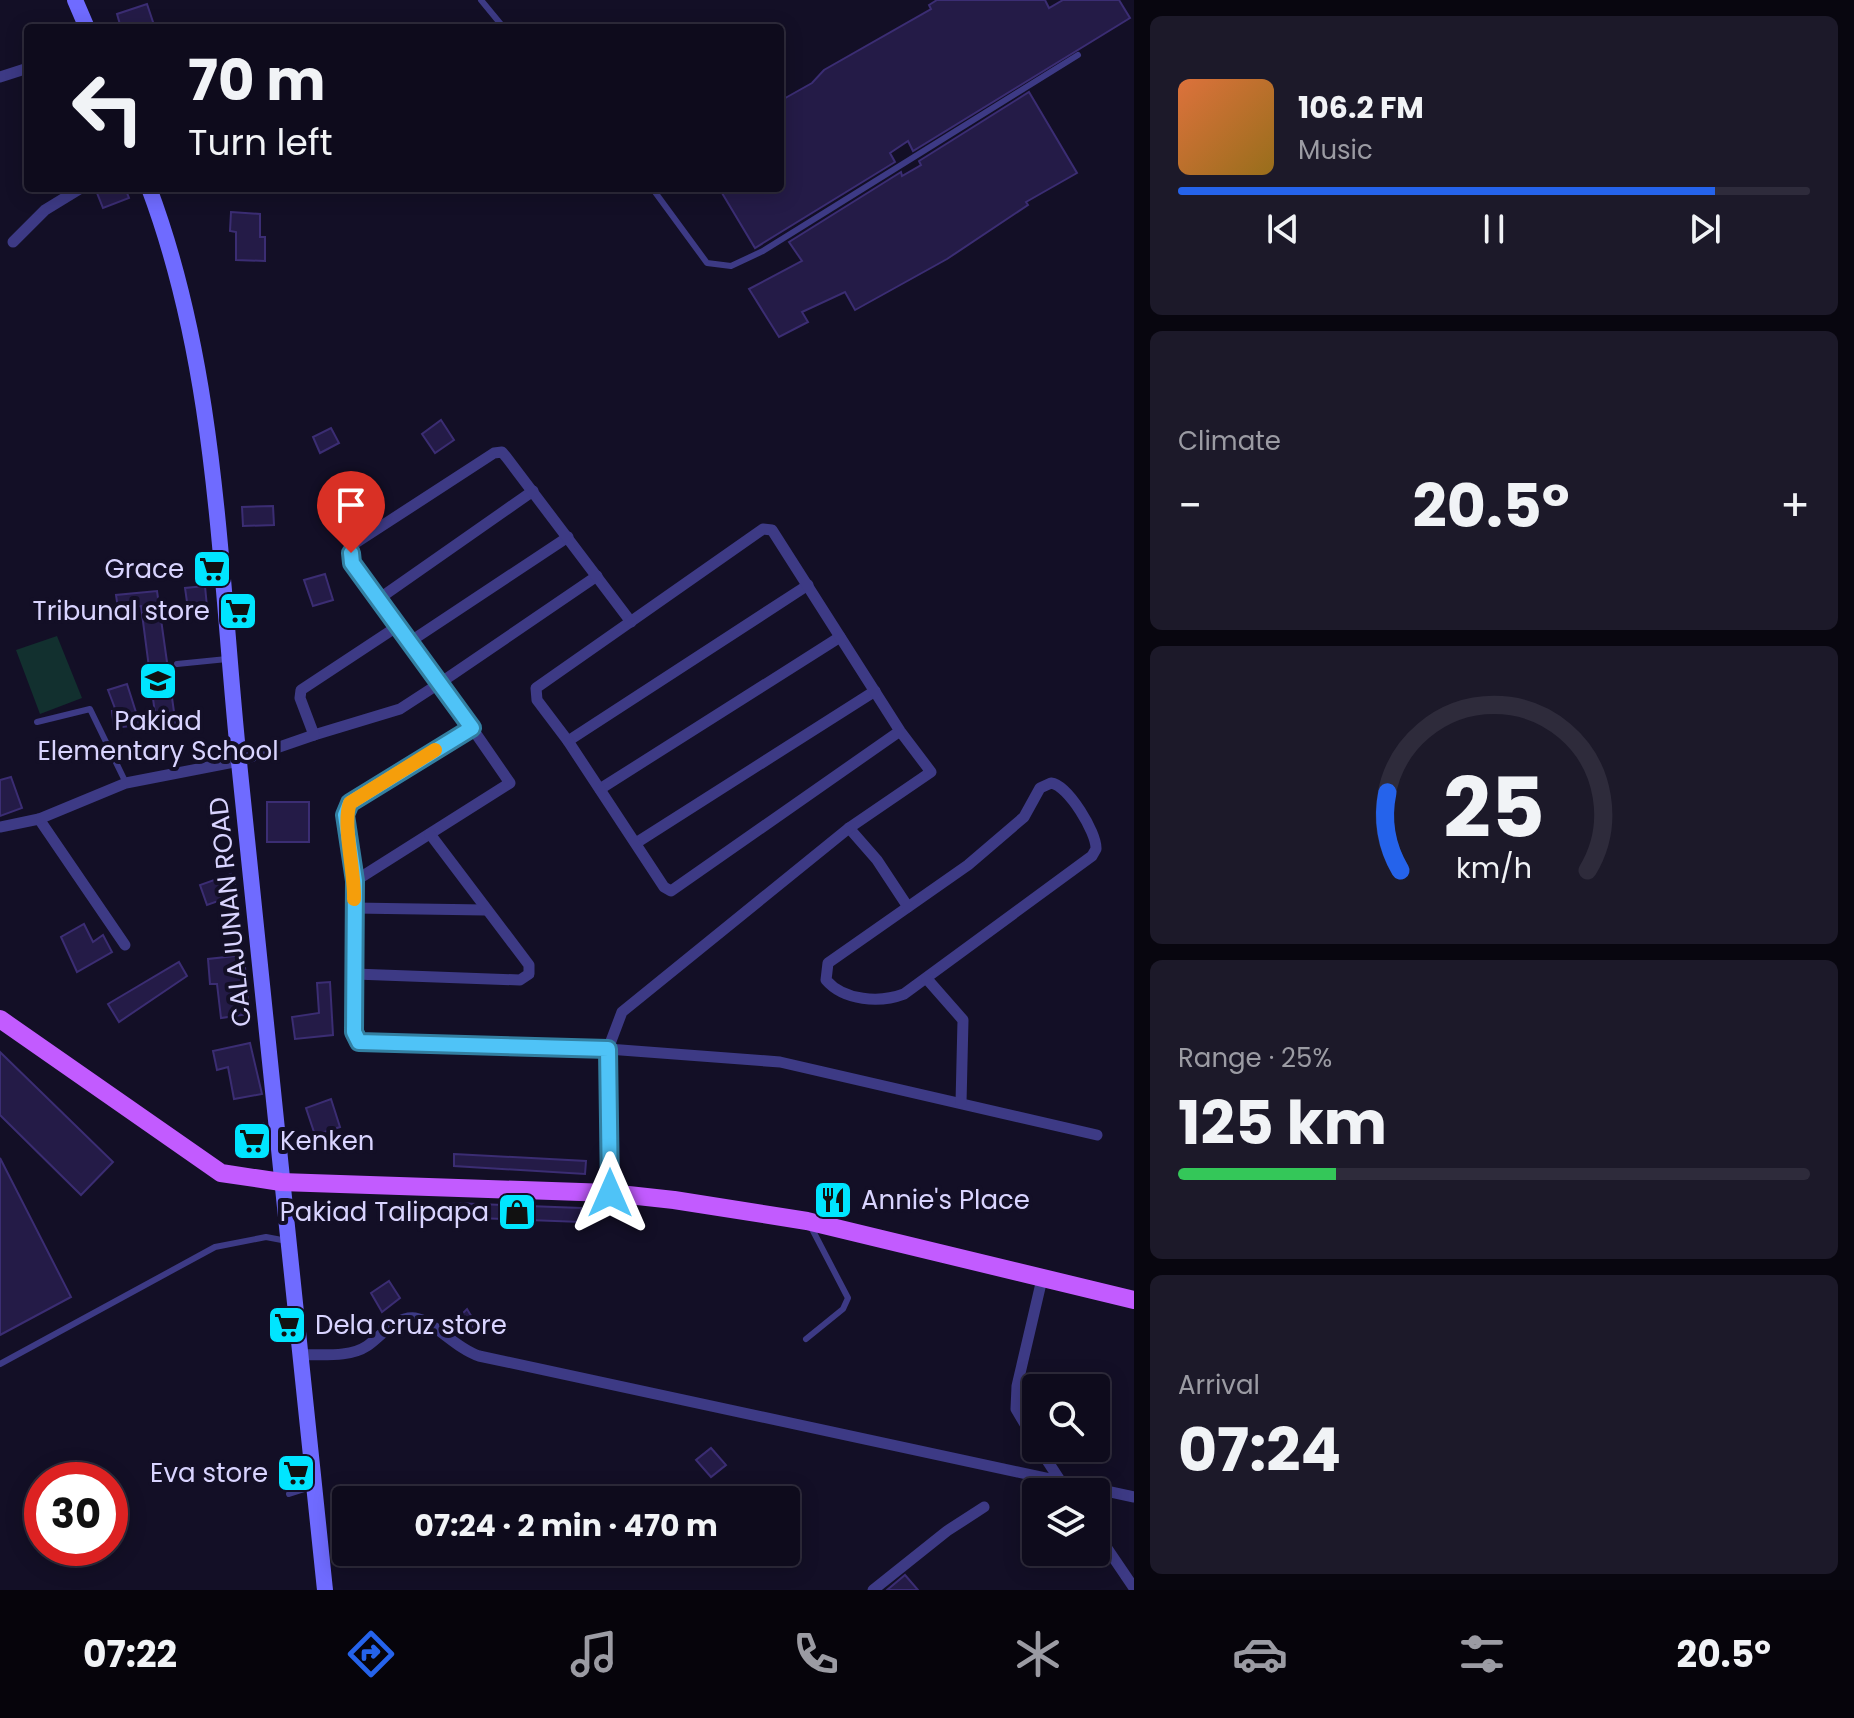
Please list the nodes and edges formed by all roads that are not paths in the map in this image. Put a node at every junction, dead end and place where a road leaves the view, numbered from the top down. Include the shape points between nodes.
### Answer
1 (75, 0) edge
2 (481, 0) edge
3 (85, 24) edge
4 (501, 24) edge
5 (1078, 55) dead end
6 (24, 69) edge
7 (0, 77) edge
8 (74, 192) edge
9 (150, 192) edge
10 (655, 192) edge
11 (13, 242) dead end
12 (533, 491) junction
13 (568, 537) junction
14 (597, 576) junction
15 (808, 585) junction
16 (380, 598) junction
17 (631, 622) junction
18 (398, 626) junction
19 (840, 637) junction
20 (411, 641) junction
21 (231, 659) junction
22 (177, 664) dead end
23 (440, 683) junction
24 (875, 691) junction
25 (37, 722) dead end
26 (472, 728) junction
27 (900, 731) junction
28 (314, 735) junction
29 (568, 741) junction
30 (239, 761) junction
31 (126, 783) junction
32 (600, 789) junction
33 (39, 819) junction
34 (0, 827) edge
35 (849, 828) junction
36 (430, 834) junction
37 (636, 843) junction
38 (355, 881) junction
39 (908, 907) junction
40 (354, 908) junction
41 (485, 910) junction
42 (125, 945) dead end
43 (355, 974) junction
44 (927, 979) junction
45 (0, 1019) edge
46 (608, 1049) junction
47 (961, 1103) junction
48 (1097, 1135) dead end
49 (281, 1182) junction
50 (610, 1193) junction
51 (807, 1221) junction
52 (287, 1241) junction
53 (1042, 1279) junction
54 (1134, 1300) edge
55 (806, 1339) dead end
56 (300, 1355) junction
57 (0, 1364) edge
58 (1022, 1374) edge
59 (1022, 1374) edge
60 (1022, 1419) edge
61 (1025, 1478) edge
62 (314, 1486) junction
63 (289, 1494) dead end
64 (1110, 1494) edge
65 (1134, 1497) edge
66 (984, 1507) dead end
67 (1110, 1553) edge
68 (1134, 1588) edge
69 (325, 1590) edge
70 (873, 1590) edge

1 - 3 main road
2 - 4 lane
5 - 10 lane via 731,266 707,263
6 - 7 street
8 - 11 street via 45,210
9 - 21 main road, CALAJUNAN ROAD via 181,279 209,432
12 - 13 street
12 - 16 street
12 - 16 street via 502,452 494,453 354,544 352,563
13 - 14 street
13 - 20 street
14 - 17 street
14 - 23 street
15 - 17 street via 777,536 763,529
15 - 19 street
15 - 29 street
16 - 18 street
17 - 29 street via 536,688 537,700
18 - 20 street
18 - 28 street via 301,690
19 - 24 street
19 - 32 street
20 - 23 street
21 - 22 lane
21 - 30 main road, CALAJUNAN ROAD
23 - 26 street
23 - 28 street via 400,709
24 - 27 street
24 - 37 street
25 - 31 lane via 90,709
26 - 36 street via 510,783
26 - 38 street via 350,803 345,815
27 - 35 street via 931,772
27 - 37 street via 671,891
28 - 30 street
29 - 32 street
30 - 31 street
30 - 49 main road, CALAJUNAN ROAD
31 - 33 street
32 - 37 street
33 - 34 street
33 - 42 street
35 - 39 street
35 - 46 street via 622,1012
36 - 38 street
36 - 41 street
38 - 40 street
39 - 44 street via 828,963 826,980 843,992 887,1000
39 - 44 street via 1024,817 1040,788 1051,783 1064,788 1094,834 1092,856
40 - 41 street
40 - 43 street
41 - 43 street via 529,965 529,974 520,980
43 - 46 street via 353,1018 359,1042
44 - 47 street via 963,1020
45 - 49 main road via 221,1173
46 - 47 street via 780,1062
46 - 50 street
47 - 48 street
49 - 50 main road
49 - 52 main road, CALAJUNAN ROAD
50 - 51 main road
51 - 53 main road
51 - 55 lane via 848,1298 843,1309
52 - 56 main road, CALAJUNAN ROAD
52 - 57 lane via 266,1237 215,1247
53 - 54 main road
53 - 59 street
56 - 61 street via 354,1353 397,1321 413,1318 479,1356
56 - 62 main road, CALAJUNAN ROAD
58 - 60 street via 1016,1409
62 - 63 lane
62 - 69 main road, CALAJUNAN ROAD
64 - 65 street
66 - 70 street
67 - 68 street

